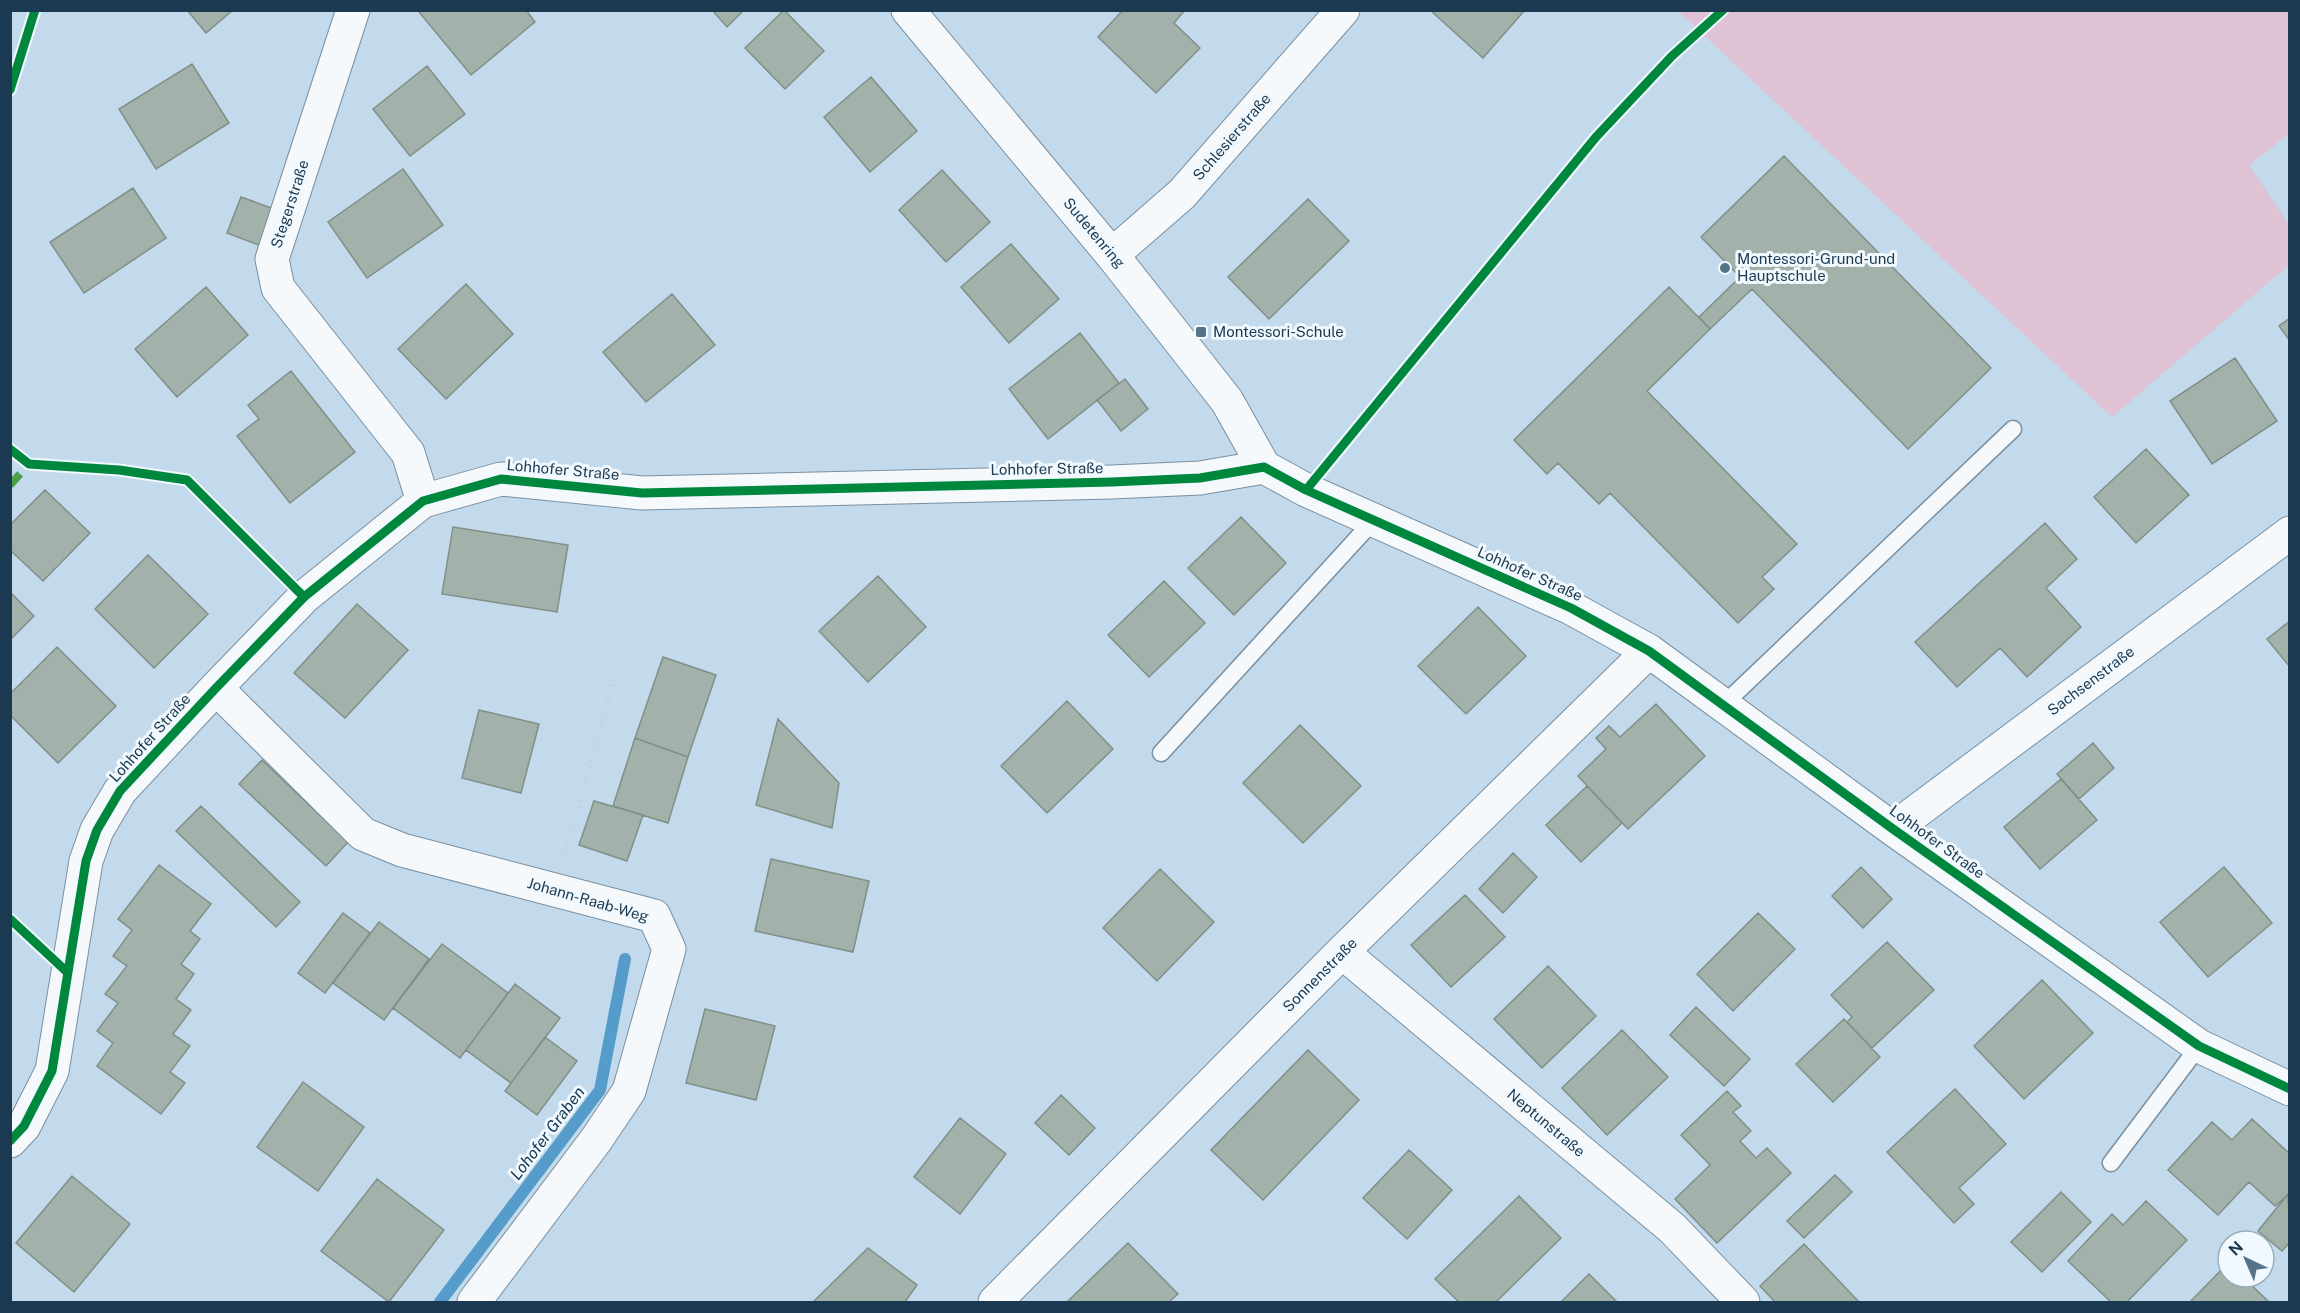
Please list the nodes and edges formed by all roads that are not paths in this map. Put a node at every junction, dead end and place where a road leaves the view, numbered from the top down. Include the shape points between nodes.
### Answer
1 (353, 10) edge
2 (908, 10) edge
3 (1343, 10) edge
4 (1112, 255) junction
5 (2013, 429) dead end
6 (1264, 468) junction
7 (423, 501) junction
8 (1374, 520) junction
9 (2289, 533) edge
10 (1650, 651) junction
11 (216, 688) junction
12 (1723, 705) junction
13 (1161, 753) dead end
14 (1893, 829) junction
15 (1342, 952) junction
16 (2199, 1047) junction
17 (2289, 1089) edge
18 (10, 1142) edge
19 (2111, 1163) dead end
20 (474, 1302) edge
21 (995, 1302) edge
22 (1743, 1302) edge

1 - 7 street, Stegerstraße via 272,259 278,288 408,453
2 - 4 street, Sudetenring
3 - 4 street, Schlesierstraße via 1182,195
4 - 6 street, Sudetenring via 1227,401
5 - 12 lane
6 - 7 street, Lohhofer Straße via 1200,478 642,493 501,478
6 - 8 street, Lohhofer Straße
7 - 11 street, Lohhofer Straße via 304,597
8 - 10 street, Lohhofer Straße via 1571,608
8 - 13 lane
9 - 14 street, Sachsenstraße
10 - 12 street, Lohhofer Straße
10 - 15 street, Sonnenstraße
11 - 18 street, Lohhofer Straße via 120,791 97,830 86,861 52,1071 24,1126
11 - 20 street, Johann-Raab-Weg via 363,834 402,850 654,916 669,949 629,1091 597,1140
12 - 14 street, Lohhofer Straße
14 - 16 street, Lohhofer Straße
15 - 21 street, Sonnenstraße
15 - 22 street, Neptunstraße via 1672,1228
16 - 17 street, Lohhofer Straße
16 - 19 lane

